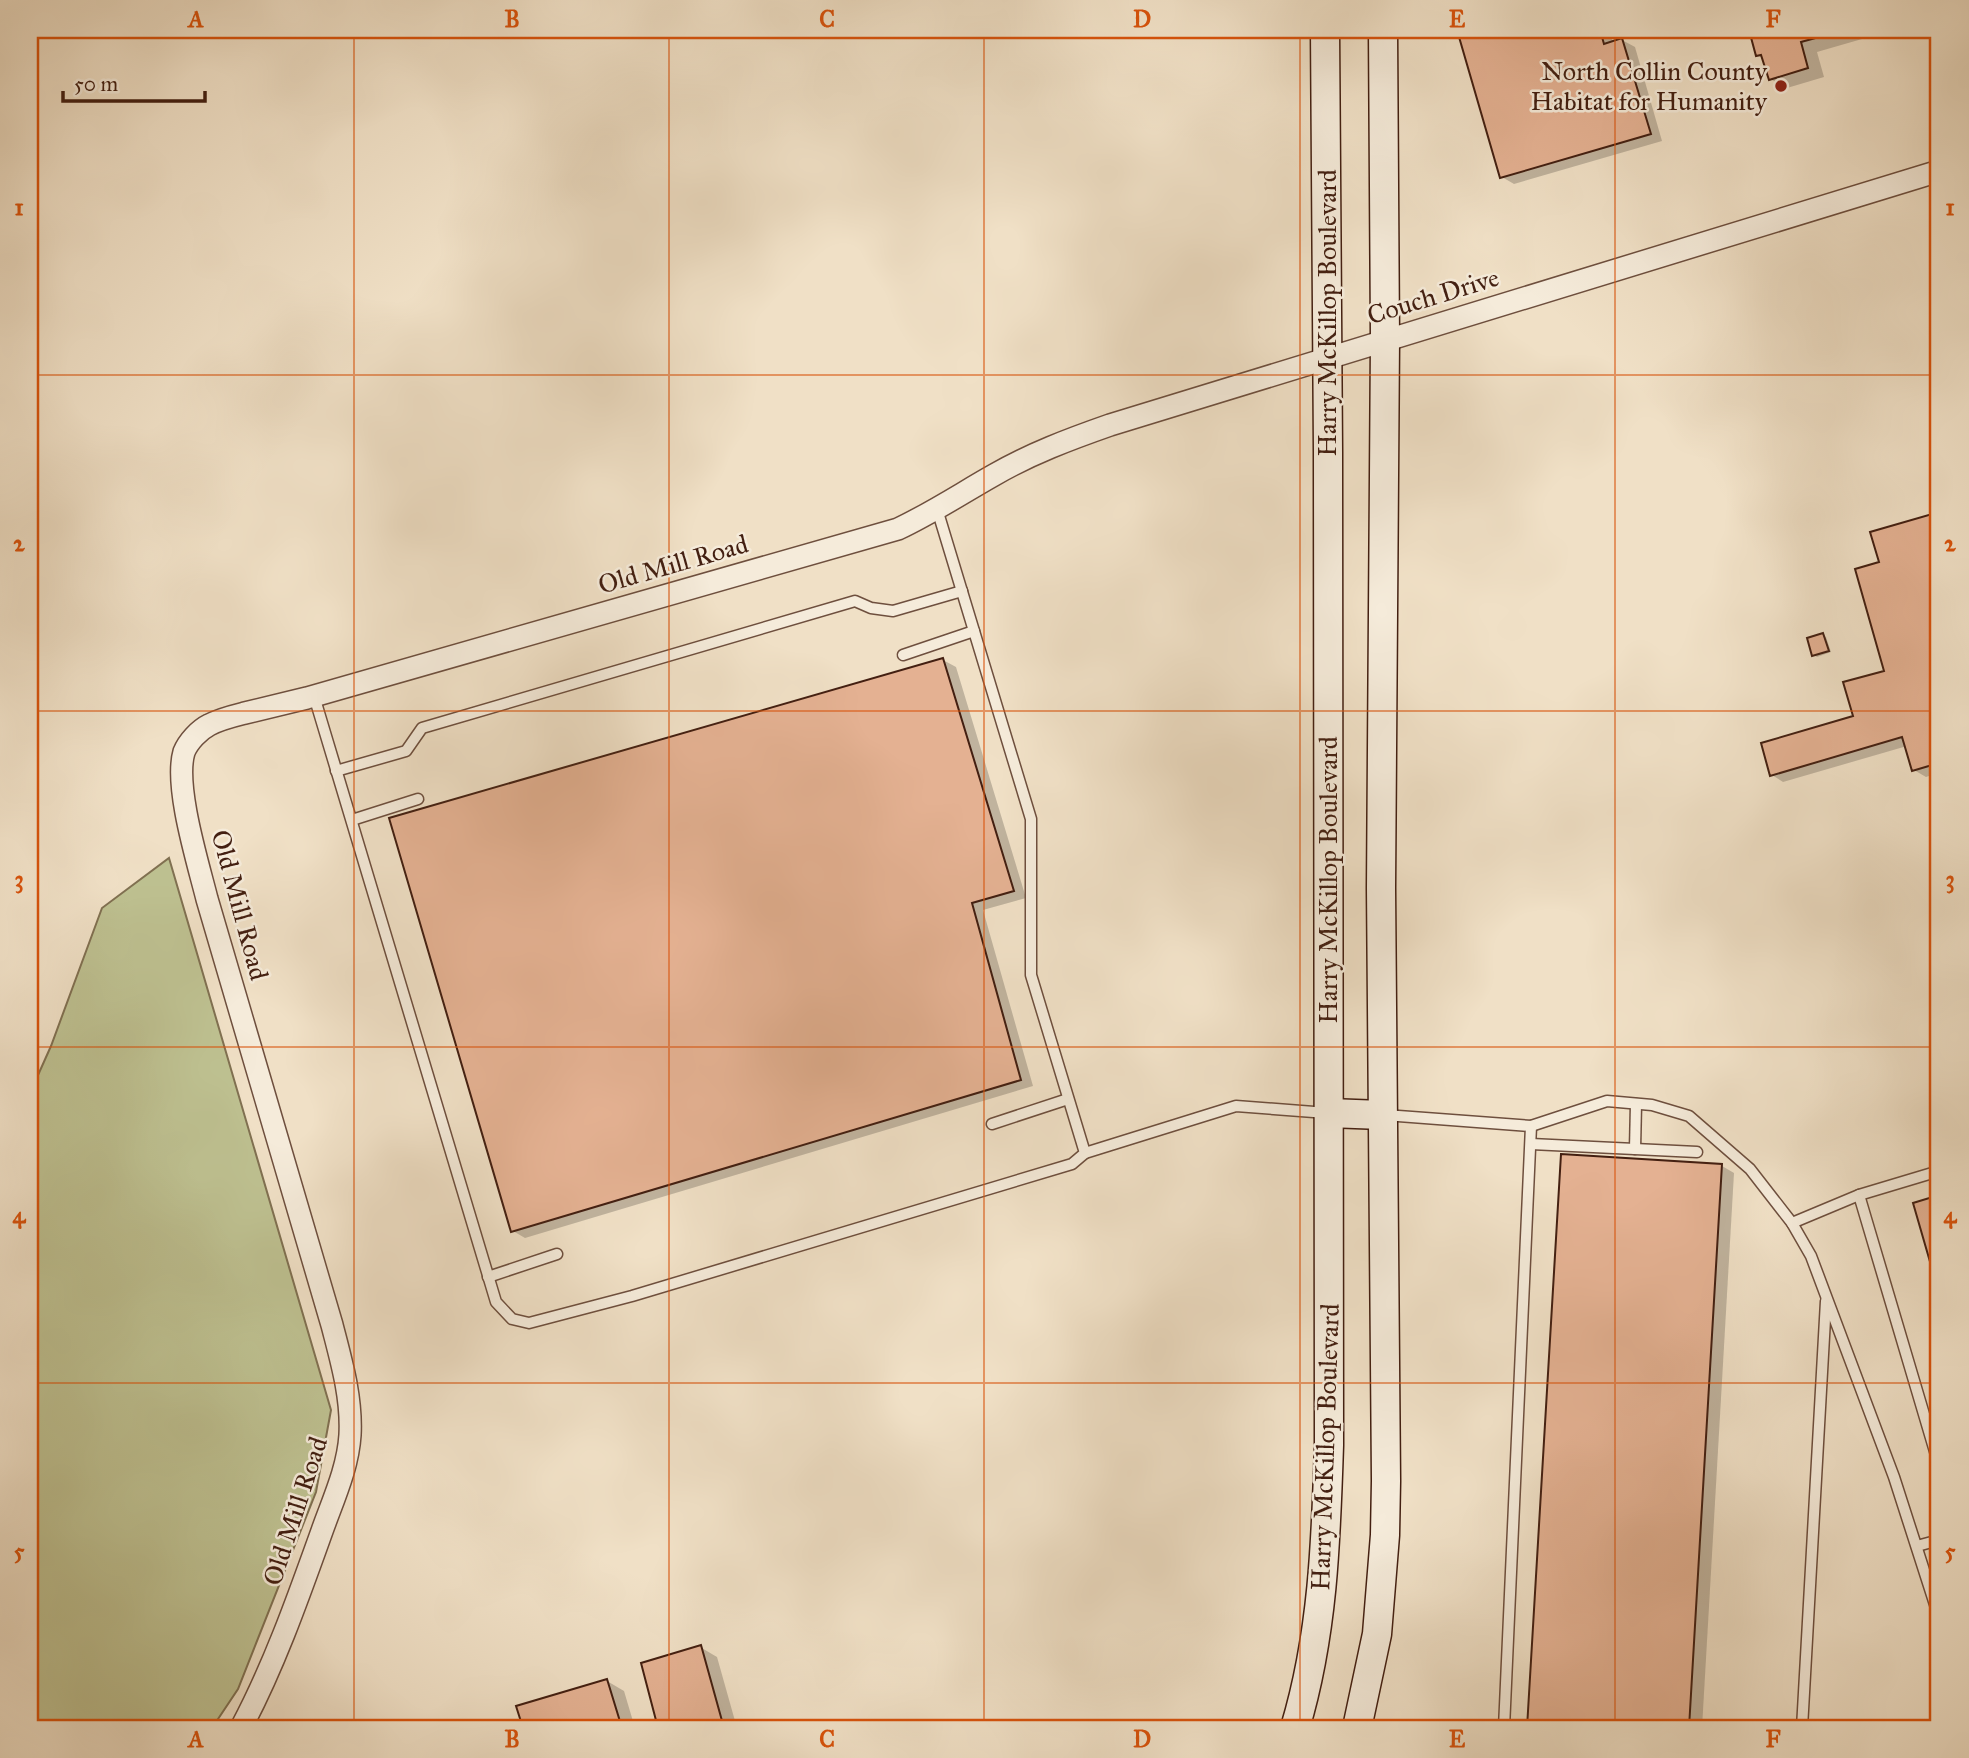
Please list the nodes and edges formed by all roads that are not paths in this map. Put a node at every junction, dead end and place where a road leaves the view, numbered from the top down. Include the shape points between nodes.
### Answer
1 (1325, 30) edge
2 (1383, 30) edge
3 (1939, 171) edge
4 (1385, 340) junction
5 (1326, 358) junction
6 (937, 509) junction
7 (837, 547) joint
8 (962, 591) junction
9 (974, 631) junction
10 (903, 655) dead end
11 (314, 696) junction
12 (336, 771) junction
13 (418, 799) dead end
14 (352, 820) junction
15 (1068, 1099) junction
16 (1636, 1104) junction
17 (1329, 1113) junction
18 (1382, 1115) junction
19 (992, 1124) dead end
20 (1531, 1126) junction
21 (1531, 1144) junction
22 (1635, 1149) junction
23 (1697, 1152) dead end
24 (1085, 1153) junction
25 (1939, 1171) edge
26 (1858, 1195) junction
27 (1792, 1223) junction
28 (557, 1254) dead end
29 (488, 1277) junction
30 (1826, 1297) junction
31 (1939, 1465) edge
32 (1939, 1540) edge
33 (1917, 1546) junction
34 (1939, 1616) edge
35 (241, 1728) edge
36 (1295, 1728) edge
37 (1357, 1728) edge
38 (1504, 1728) edge
39 (1802, 1728) edge

1 - 5 main road, Harry McKillop Boulevard
2 - 4 main road, Harry McKillop Boulevard
3 - 4 street, Couch Drive
4 - 5 street, Couch Drive
4 - 18 main road, Harry McKillop Boulevard
5 - 6 street, Couch Drive via 1079,436 996,473
5 - 17 main road, Harry McKillop Boulevard
6 - 7 street, Couch Drive via 898,528
6 - 8 lane
7 - 11 street, Old Mill Road
8 - 9 lane
8 - 12 lane via 893,611 855,601 422,728 406,751
9 - 10 lane
9 - 15 lane via 1031,819 1031,975
11 - 12 lane
11 - 35 street, Old Mill Road via 209,724 185,749 181,769 207,899 332,1325 350,1419 342,1475 304,1580
12 - 14 lane
13 - 14 lane
14 - 29 lane
15 - 19 lane
15 - 24 lane
16 - 20 lane via 1607,1101
16 - 22 lane
16 - 27 lane via 1689,1116 1750,1169
17 - 18 main road
17 - 24 lane via 1236,1106
17 - 36 main road, Harry McKillop Boulevard via 1326,1543 1313,1654
18 - 20 lane
18 - 37 main road, Harry McKillop Boulevard via 1385,1535 1377,1634
20 - 21 lane
21 - 22 lane
21 - 38 lane
22 - 23 lane
24 - 29 lane via 1072,1164 529,1324 512,1319 496,1302
25 - 26 lane
26 - 27 lane
26 - 31 lane
27 - 30 lane
28 - 29 lane
30 - 33 lane
30 - 39 lane
32 - 33 lane
33 - 34 lane

